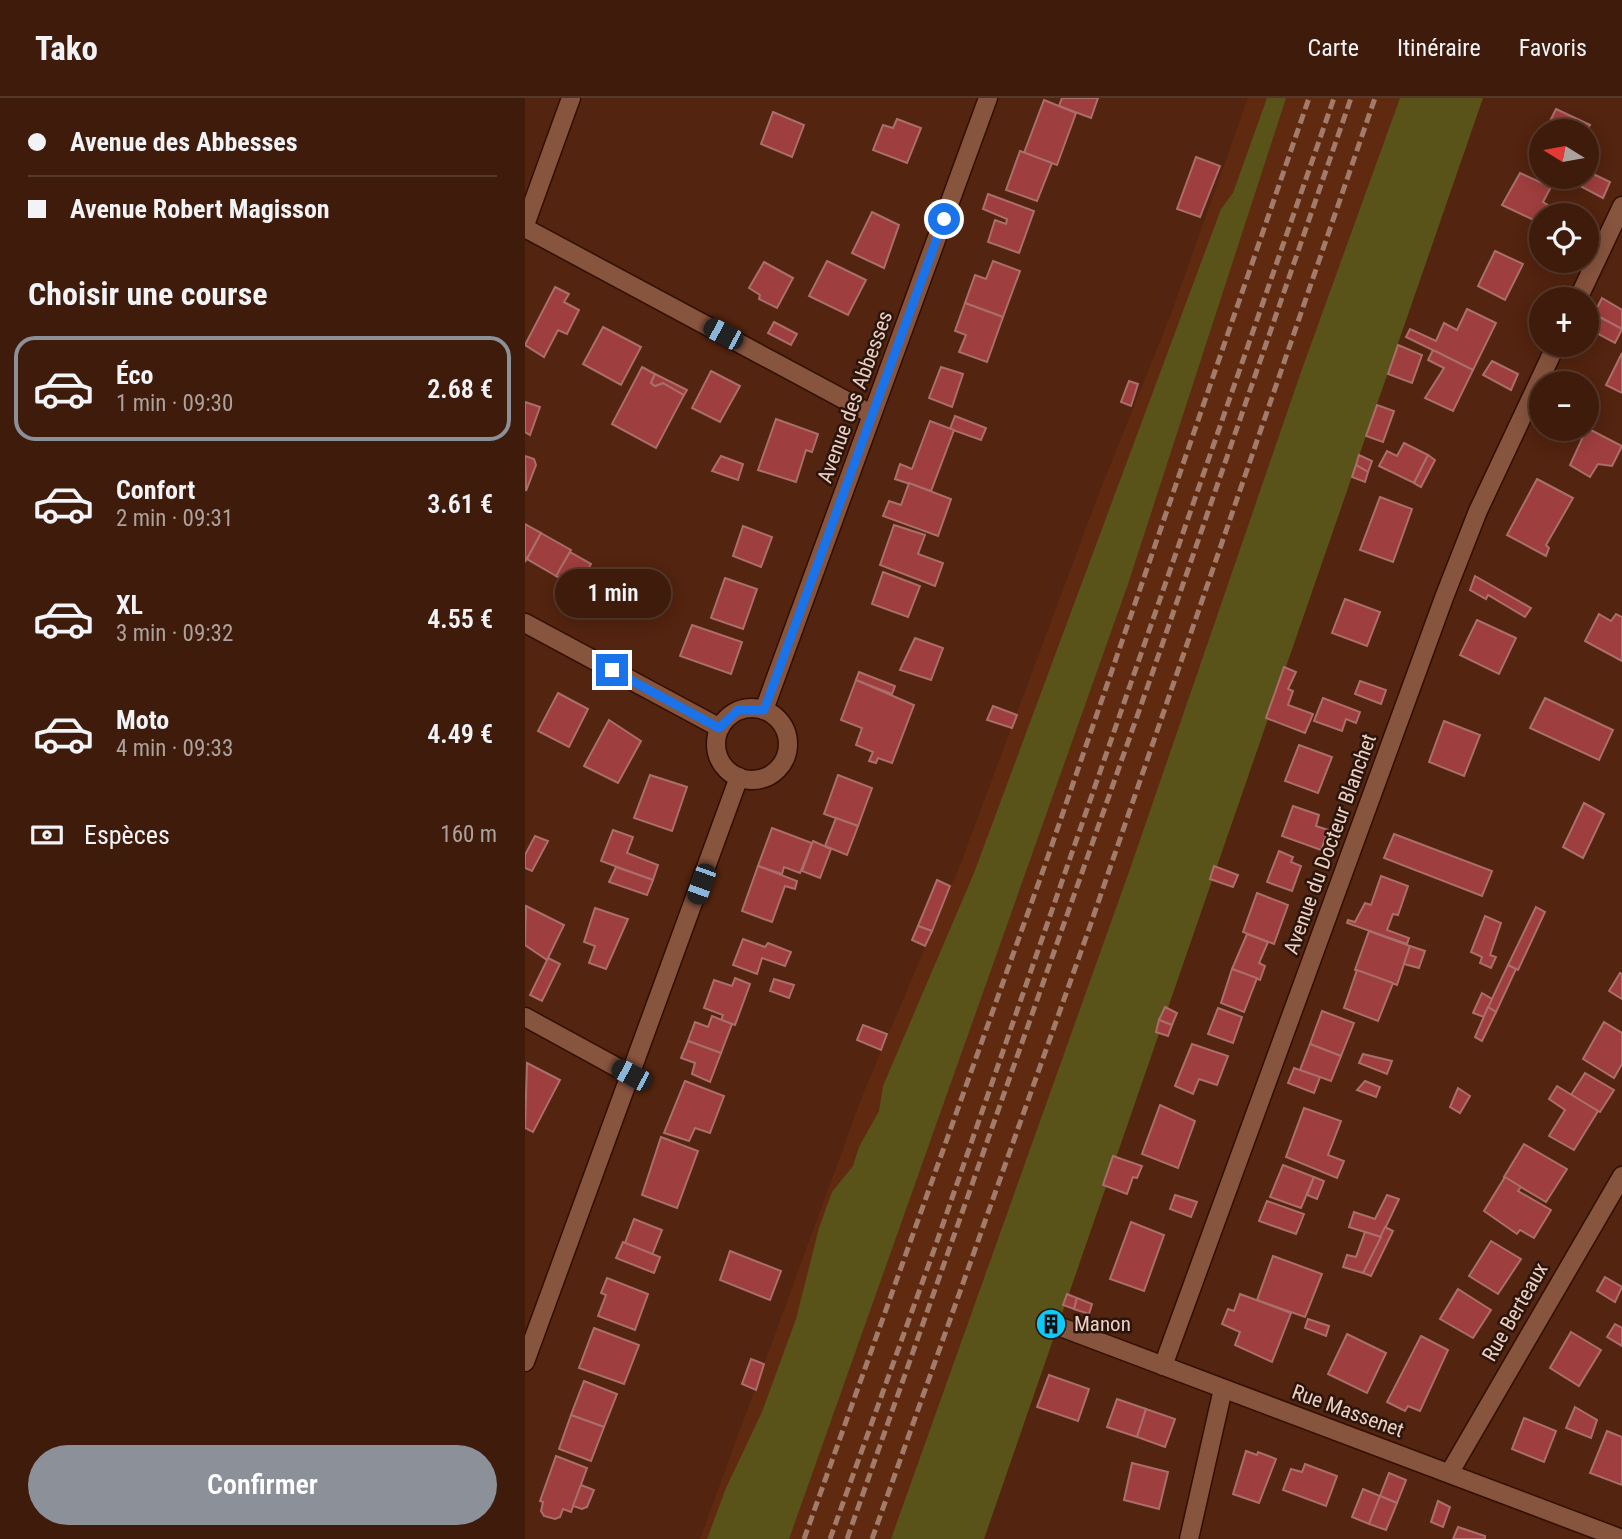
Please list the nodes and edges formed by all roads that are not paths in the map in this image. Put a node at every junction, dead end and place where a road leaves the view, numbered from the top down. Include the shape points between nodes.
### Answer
1 (571, 98) edge
2 (988, 98) edge
3 (1622, 206) edge
4 (525, 226) edge
5 (1584, 287) edge
6 (1550, 357) edge
7 (871, 414) junction
8 (525, 623) edge
9 (764, 710) junction
10 (719, 728) junction
11 (739, 778) junction
12 (525, 1017) edge
13 (631, 1075) junction
14 (1622, 1176) edge
15 (1058, 1326) dead end
16 (525, 1362) edge
17 (1163, 1366) junction
18 (1223, 1389) junction
19 (1450, 1472) junction
20 (1189, 1539) edge
21 (1622, 1539) edge

1 - 4 street
2 - 7 street, Avenue des Abbesses
3 - 5 street
4 - 7 street
6 - 17 street, Avenue du Docteur Blanchet via 1478,510 1445,595
7 - 9 street, Avenue des Abbesses
8 - 10 street
9 - 10 street via 738,710
9 - 11 street via 782,723 786,757 772,774 761,779
10 - 11 street via 718,757
11 - 13 street
12 - 13 street
13 - 16 street
14 - 19 street, Rue Berteaux
15 - 17 street, Rue Massenet
17 - 18 street, Rue Massenet
18 - 19 street, Rue Massenet
18 - 20 street
19 - 21 street, Rue Massenet

